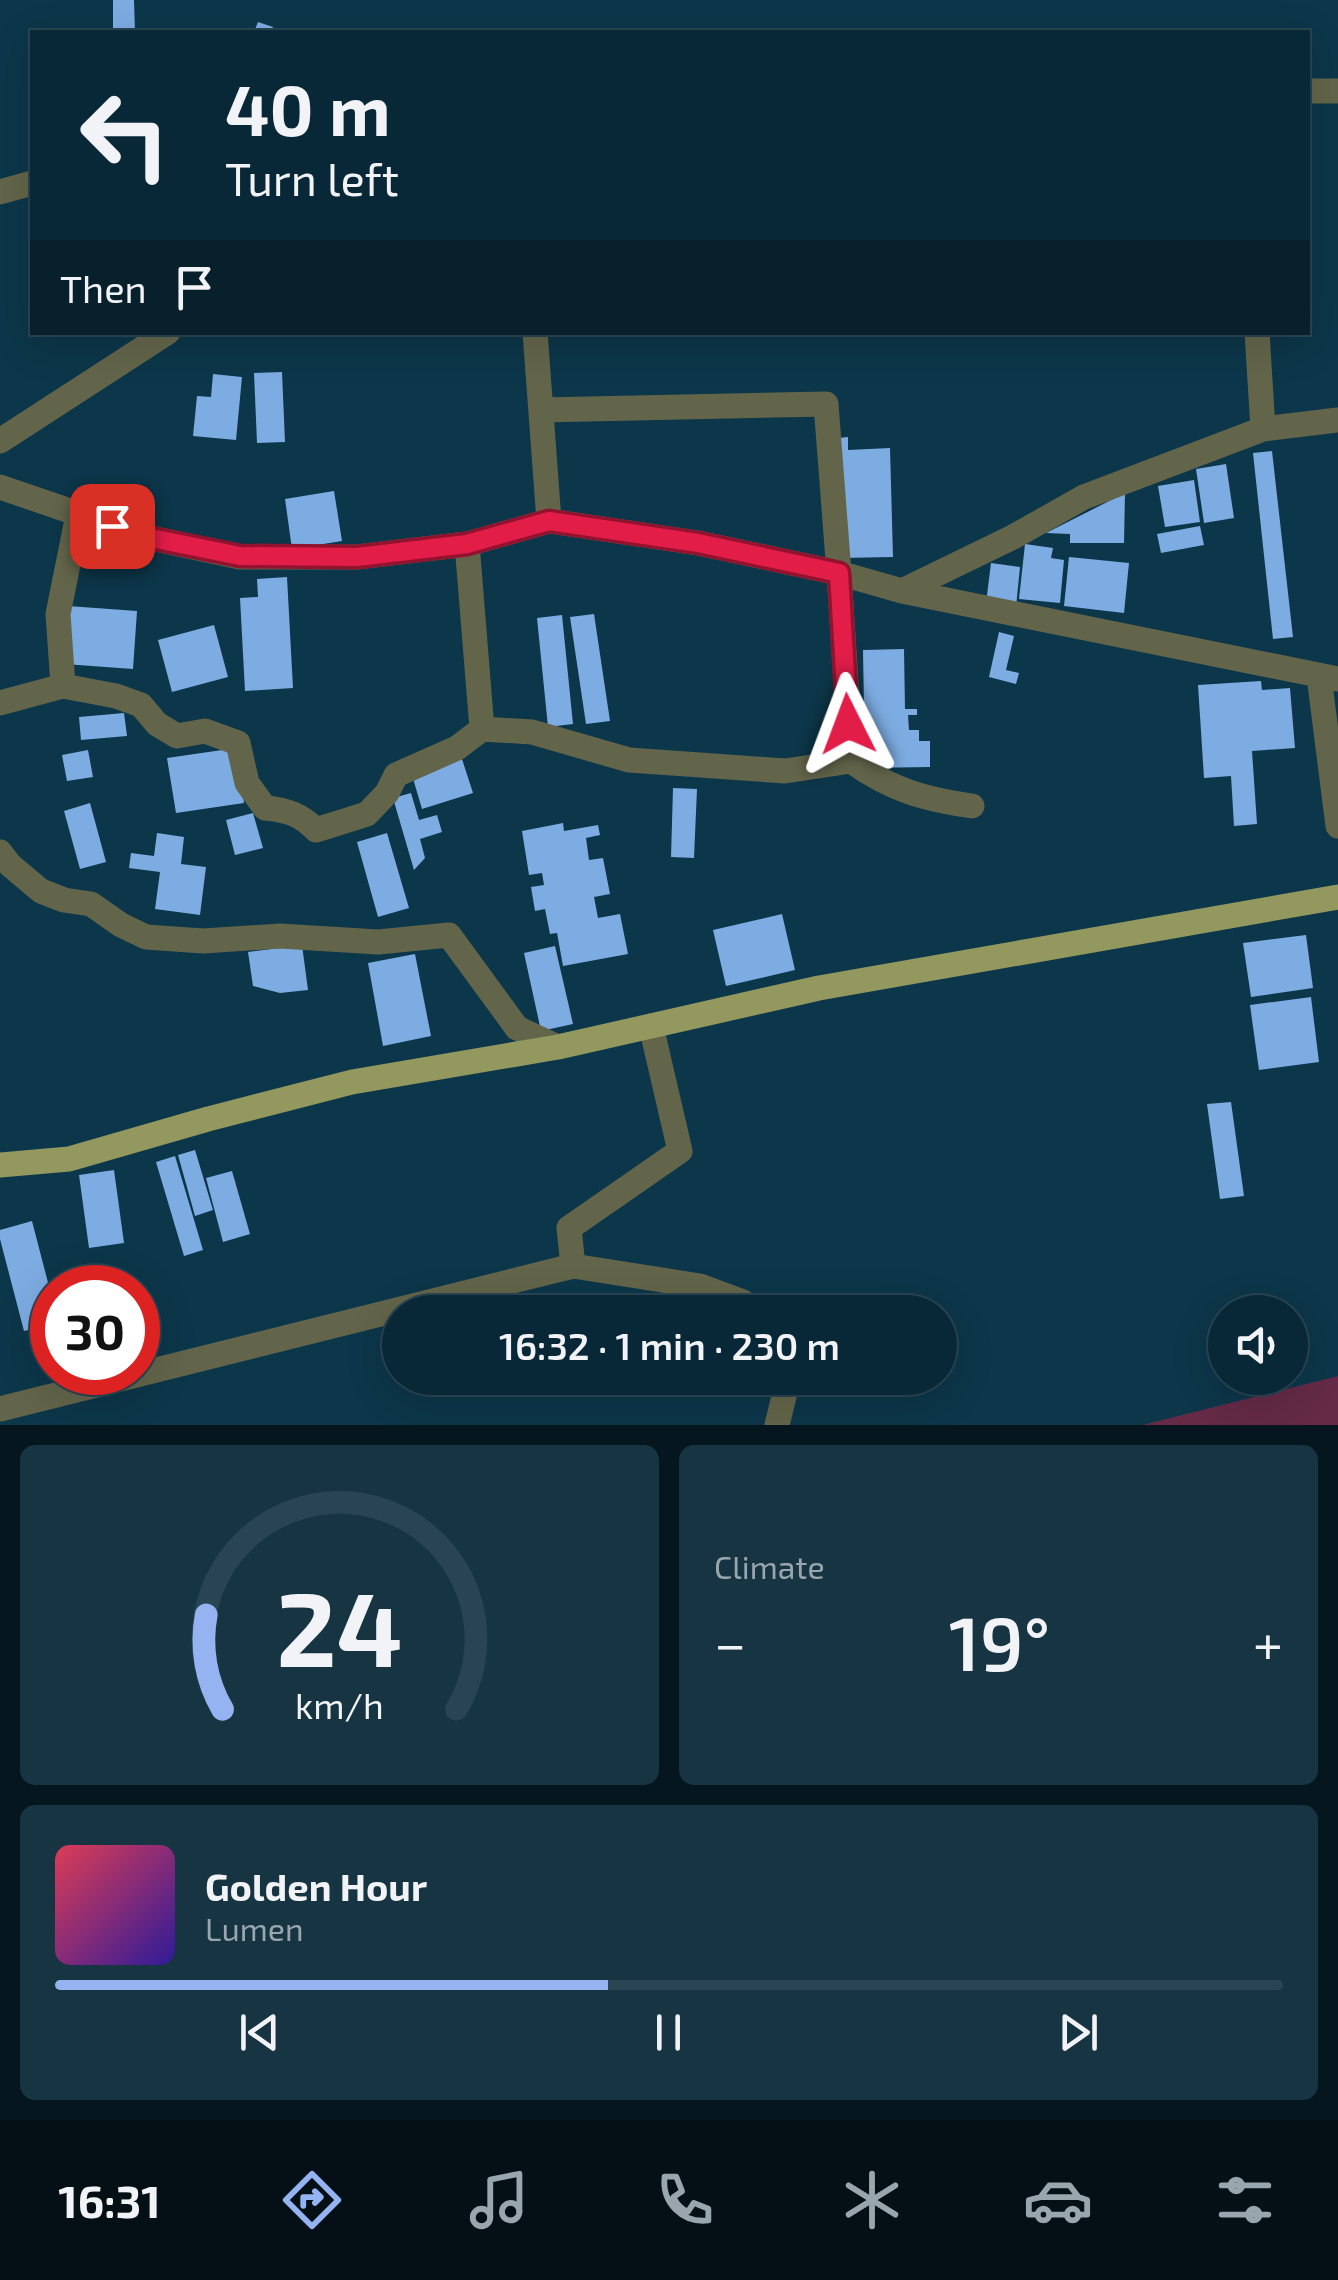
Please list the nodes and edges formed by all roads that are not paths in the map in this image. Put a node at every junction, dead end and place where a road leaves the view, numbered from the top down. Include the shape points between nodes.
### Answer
1 (1310, 91) edge
2 (1338, 91) edge
3 (30, 184) edge
4 (0, 192) edge
5 (535, 335) edge
6 (1257, 335) edge
7 (153, 338) edge
8 (541, 410) junction
9 (1338, 420) edge
10 (1262, 429) junction
11 (0, 441) edge
12 (0, 487) edge
13 (78, 515) junction
14 (549, 521) junction
15 (467, 544) junction
16 (839, 573) junction
17 (902, 592) junction
18 (1329, 678) edge
19 (63, 686) junction
20 (0, 703) edge
21 (482, 729) junction
22 (851, 761) junction
23 (972, 806) dead end
24 (1338, 826) edge
25 (0, 852) edge
26 (1338, 897) edge
27 (651, 1026) junction
28 (558, 1046) junction
29 (0, 1165) edge
30 (573, 1266) junction
31 (724, 1295) edge
32 (784, 1395) edge
33 (0, 1409) edge
34 (777, 1425) edge

1 - 2 street
3 - 4 street
5 - 8 street
6 - 10 street
7 - 11 street
8 - 14 street
8 - 16 street via 826,404
9 - 10 street
10 - 17 street via 1084,496
12 - 13 street
13 - 15 street via 240,556 357,557
13 - 19 street via 58,614
14 - 15 street
14 - 16 street
15 - 21 street
16 - 17 street
16 - 22 street
17 - 18 street
18 - 24 street
19 - 20 street
19 - 21 street via 141,705 177,736 205,731 238,743 247,783 265,808 302,816 316,830 367,814 396,775
21 - 22 street via 532,732 629,760 784,772
22 - 23 street via 926,799
25 - 28 street via 41,892 92,904 146,937 378,942 450,935 517,1028
26 - 27 main road via 819,988
27 - 28 main road
27 - 30 street via 680,1151 569,1228
28 - 29 main road via 352,1082 68,1159
30 - 31 street
30 - 33 street
32 - 34 street

